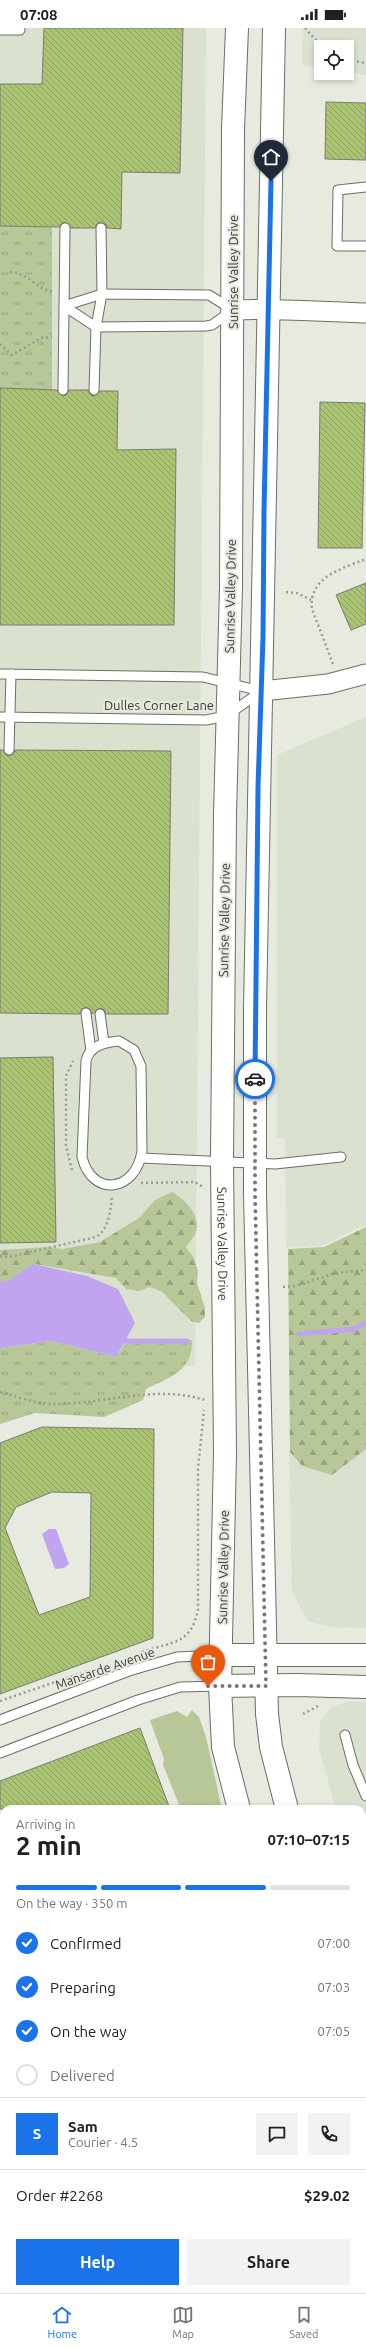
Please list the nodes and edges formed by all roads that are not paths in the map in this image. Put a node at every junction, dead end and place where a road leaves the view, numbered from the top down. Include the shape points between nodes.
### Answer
1 (237, 28) edge
2 (274, 28) edge
3 (0, 30) edge
4 (20, 30) dead end
5 (366, 187) edge
6 (65, 228) dead end
7 (101, 228) dead end
8 (366, 246) edge
9 (102, 294) junction
10 (64, 306) junction
11 (270, 308) junction
12 (232, 310) junction
13 (366, 313) edge
14 (96, 327) junction
15 (63, 390) dead end
16 (94, 390) dead end
17 (0, 674) edge
18 (11, 674) junction
19 (366, 674) edge
20 (228, 682) junction
21 (262, 692) junction
22 (226, 716) junction
23 (0, 717) edge
24 (11, 717) junction
25 (9, 750) dead end
26 (86, 1013) dead end
27 (100, 1014) dead end
28 (104, 1043) junction
29 (91, 1051) junction
30 (341, 1157) dead end
31 (141, 1158) junction
32 (222, 1161) junction
33 (255, 1162) junction
34 (265, 1654) junction
35 (221, 1655) junction
36 (366, 1655) edge
37 (220, 1686) junction
38 (266, 1686) junction
39 (366, 1687) edge
40 (0, 1720) edge
41 (345, 1735) dead end
42 (0, 1753) edge
43 (366, 1796) edge
44 (238, 1805) edge
45 (286, 1805) edge

1 - 12 main road, Sunrise Valley Drive via 233,130
2 - 11 main road
3 - 4 lane
5 - 8 lane via 338,190 337,246
6 - 10 lane
7 - 9 lane
9 - 10 lane
9 - 12 lane via 209,295
9 - 14 lane
10 - 14 lane
10 - 15 lane
11 - 12 street
11 - 13 street
11 - 21 main road
12 - 14 lane via 212,325 206,326
12 - 20 main road, Sunrise Valley Drive
14 - 16 lane
17 - 18 lane, Dulles Corner Lane
18 - 20 lane, Dulles Corner Lane via 203,677
18 - 24 lane
19 - 21 street via 340,681
20 - 21 lane, Dulles Corner Lane
20 - 22 main road, Sunrise Valley Drive
21 - 22 lane, Dulles Corner Lane
21 - 33 main road via 255,1008
22 - 24 lane, Dulles Corner Lane via 206,720
22 - 32 main road, Sunrise Valley Drive
23 - 24 lane, Dulles Corner Lane
24 - 25 lane
26 - 29 lane
27 - 28 lane
28 - 29 lane
28 - 31 lane via 119,1041 134,1050 141,1066
29 - 31 lane via 86,1061 82,1148 86,1172 96,1180 109,1185 120,1185 130,1178
30 - 33 lane via 275,1164
31 - 32 lane
32 - 33 lane
32 - 35 main road, Sunrise Valley Drive via 224,1453
33 - 34 main road
34 - 35 main road
34 - 36 main road
34 - 38 main road
35 - 37 main road, Sunrise Valley Drive
35 - 40 lane, Mansarde Avenue via 177,1657 156,1663
37 - 38 main road
37 - 42 lane via 180,1687 138,1700
37 - 44 main road, Sunrise Valley Drive via 223,1747
38 - 39 main road
38 - 45 main road via 271,1746
41 - 43 lane via 353,1765

